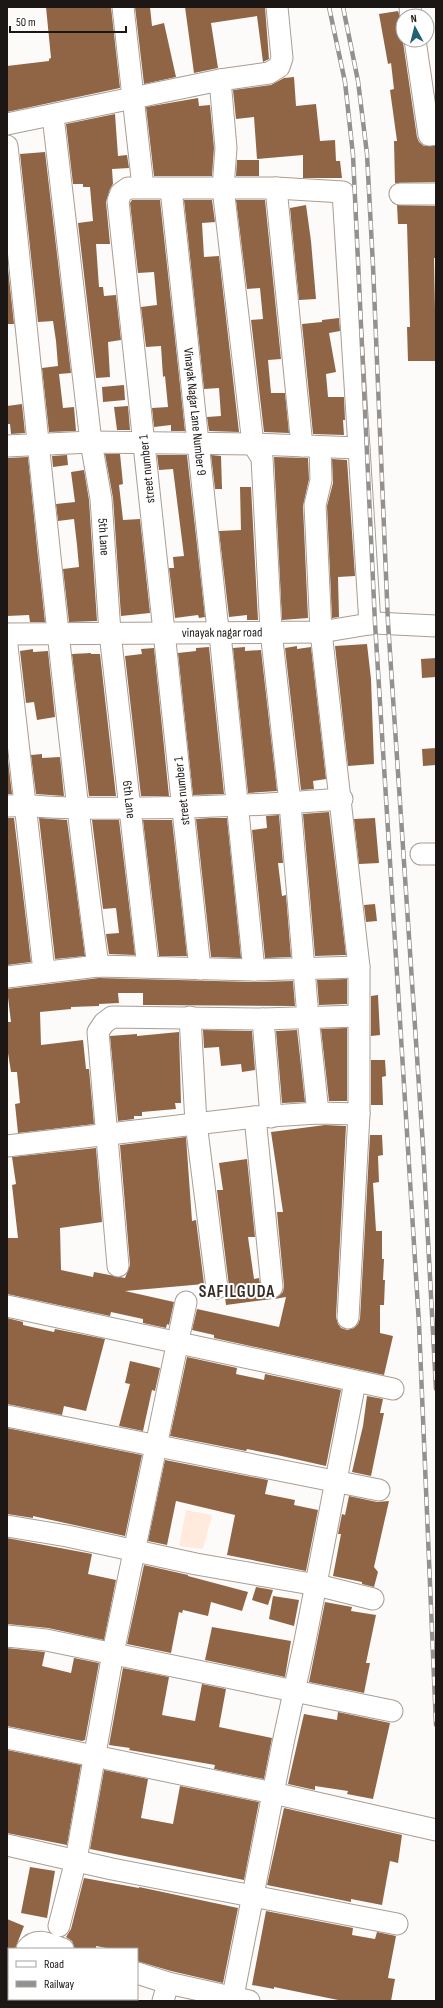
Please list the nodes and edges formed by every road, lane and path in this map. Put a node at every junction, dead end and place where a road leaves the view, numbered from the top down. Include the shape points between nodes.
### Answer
1 (123, 7) edge
2 (277, 7) edge
3 (416, 48) edge
4 (220, 80) junction
5 (134, 98) junction
6 (53, 116) junction
7 (7, 124) edge
8 (436, 134) edge
9 (7, 146) edge
10 (143, 187) junction
11 (171, 188) junction
12 (224, 188) junction
13 (276, 188) junction
14 (400, 194) dead end
15 (436, 194) edge
16 (91, 442) junction
17 (144, 444) junction
18 (198, 444) junction
19 (253, 444) junction
20 (7, 446) edge
21 (40, 446) junction
22 (311, 446) junction
23 (359, 448) junction
24 (370, 624) junction
25 (436, 626) edge
26 (271, 631) junction
27 (322, 632) junction
28 (110, 633) junction
29 (7, 634) edge
30 (165, 634) junction
31 (220, 634) junction
32 (57, 635) junction
33 (7, 646) edge
34 (342, 799) junction
35 (290, 803) junction
36 (236, 805) junction
37 (16, 806) edge
38 (130, 807) junction
39 (184, 807) junction
40 (76, 808) junction
41 (98, 966) junction
42 (148, 967) junction
43 (359, 968) junction
44 (200, 969) junction
45 (254, 970) junction
46 (305, 970) junction
47 (44, 971) junction
48 (7, 977) edge
49 (358, 1016) junction
50 (190, 1017) junction
51 (308, 1017) junction
52 (263, 1019) junction
53 (318, 1113) junction
54 (359, 1114) junction
55 (263, 1117) junction
56 (196, 1123) junction
57 (106, 1136) junction
58 (7, 1146) edge
59 (118, 1266) dead end
60 (272, 1287) dead end
61 (217, 1288) dead end
62 (186, 1302) dead end
63 (7, 1306) edge
64 (348, 1318) dead end
65 (178, 1343) junction
66 (355, 1382) junction
67 (393, 1389) dead end
68 (7, 1416) edge
69 (156, 1444) junction
70 (337, 1481) junction
71 (379, 1490) dead end
72 (7, 1526) edge
73 (133, 1550) junction
74 (316, 1585) junction
75 (373, 1599) dead end
76 (7, 1636) edge
77 (113, 1653) junction
78 (295, 1690) junction
79 (392, 1711) dead end
80 (7, 1738) edge
81 (95, 1756) junction
82 (273, 1793) junction
83 (436, 1830) edge
84 (7, 1845) edge
85 (76, 1860) junction
86 (252, 1897) junction
87 (397, 1924) dead end
88 (59, 1926) dead end
89 (34, 1945) edge
90 (56, 1948) edge
91 (138, 1974) edge
92 (166, 1992) edge
93 (237, 2000) edge

1 - 5 street
2 - 4 street via 282,58 279,67 270,73
3 - 8 street via 429,135
4 - 5 street
4 - 12 street via 226,148
5 - 6 street
5 - 10 street
6 - 7 street
6 - 16 street, 5th Lane
9 - 21 street
10 - 11 street, street number 1
10 - 17 street, street number 1 via 128,188 121,193 118,201
11 - 12 street, street number 1
11 - 18 street, Vinayak Nagar Lane Number 9
12 - 13 street, street number 1
12 - 19 street
13 - 22 street
13 - 23 street, street number 1 via 344,192
14 - 15 street
16 - 17 street
16 - 21 street
16 - 28 street, 5th Lane via 101,499
17 - 18 street
17 - 30 street, street number 1
18 - 19 street
18 - 31 street, Vinayak Nagar Lane Number 9
19 - 22 street
19 - 26 street via 262,458
20 - 21 street
21 - 32 street
22 - 23 street
22 - 27 street via 321,480 315,505
23 - 24 street
24 - 25 street, vinayak nagar road
24 - 27 street, vinayak nagar road
26 - 27 street, vinayak nagar road
26 - 31 street, vinayak nagar road
26 - 35 street
27 - 34 street
28 - 30 street, vinayak nagar road
28 - 32 street, vinayak nagar road
28 - 38 street, 6th Lane
29 - 32 street, vinayak nagar road
30 - 31 street, vinayak nagar road
30 - 39 street, street number 1
31 - 36 street, Vinayak Nagar Lane Number 9
32 - 40 street
33 - 37 street
34 - 35 street
34 - 43 street
35 - 36 street
35 - 46 street
36 - 39 street
36 - 45 street, Vinayak Nagar Lane Number 9
37 - 40 street
37 - 47 street
38 - 39 street
38 - 40 street
38 - 42 street, 6th Lane
39 - 44 street, street number 1
40 - 41 street
41 - 42 street
41 - 47 street
42 - 44 street
43 - 46 street
43 - 49 street
44 - 45 street
45 - 46 street
46 - 51 street
47 - 48 street
49 - 51 street
49 - 54 street
50 - 52 street
50 - 56 street
50 - 57 street via 112,1017 104,1023 98,1032
51 - 52 street
51 - 53 street
52 - 55 street
53 - 54 street
53 - 55 street
54 - 64 street
55 - 56 street
55 - 60 street
56 - 57 street
56 - 61 street
57 - 58 street
57 - 59 street
62 - 65 street
63 - 65 street
65 - 66 street
65 - 69 street
66 - 67 street
66 - 70 street
68 - 69 street
69 - 70 street
69 - 73 street
70 - 71 street
70 - 74 street
72 - 73 street
73 - 74 street
73 - 77 street
74 - 75 street
74 - 78 street
76 - 77 street via 46,1640
77 - 78 street
77 - 81 street
78 - 79 street
78 - 82 street
80 - 81 street
81 - 82 street
81 - 85 street
82 - 83 street
82 - 86 street
84 - 85 street
85 - 86 street
85 - 88 street
86 - 87 street
86 - 93 street
89 - 90 street
91 - 92 street
92 - 93 street

